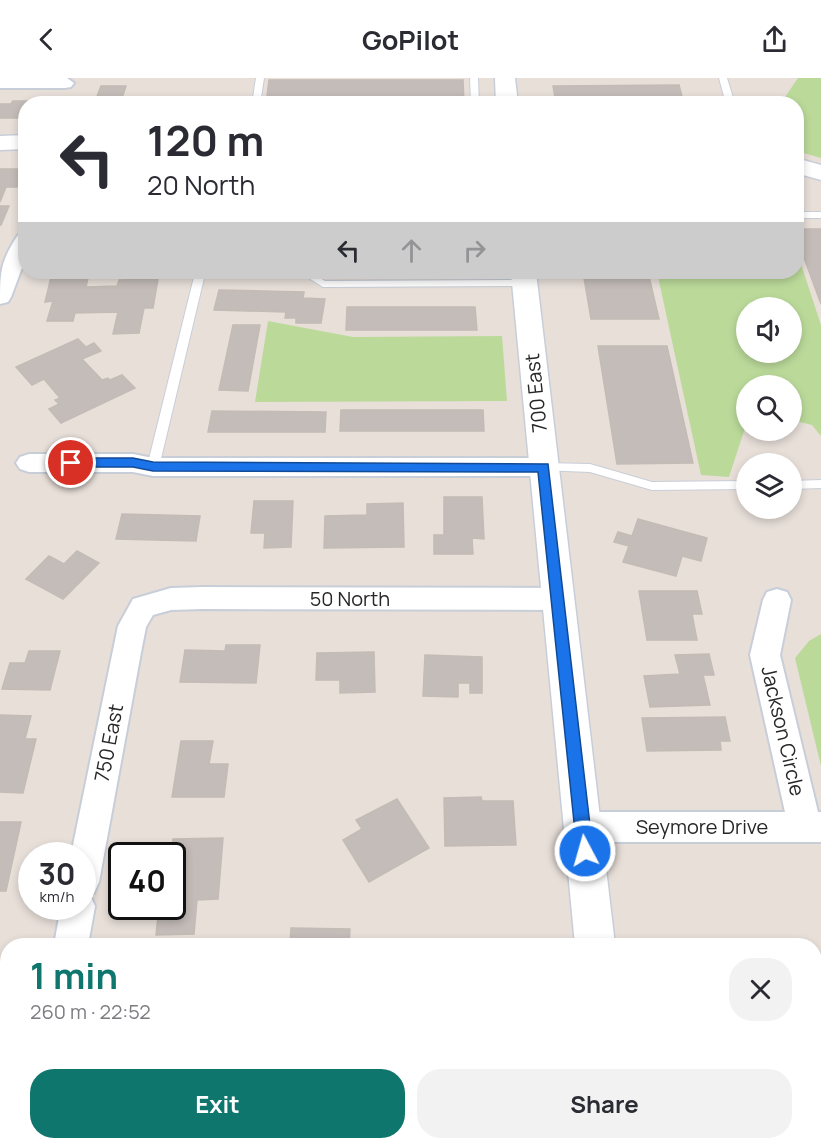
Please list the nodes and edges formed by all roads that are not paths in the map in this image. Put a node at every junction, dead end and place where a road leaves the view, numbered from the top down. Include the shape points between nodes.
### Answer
1 (260, 78) edge
2 (474, 78) edge
3 (505, 78) edge
4 (723, 78) edge
5 (66, 81) edge
6 (0, 83) edge
7 (61, 96) edge
8 (257, 96) edge
9 (475, 96) edge
10 (506, 96) edge
11 (729, 96) edge
12 (0, 142) edge
13 (18, 142) edge
14 (804, 168) edge
15 (821, 173) edge
16 (804, 215) edge
17 (821, 215) edge
18 (18, 251) edge
19 (18, 269) edge
20 (199, 279) edge
21 (315, 279) edge
22 (466, 279) edge
23 (523, 279) edge
24 (0, 297) edge
25 (29, 463) dead end
26 (153, 467) junction
27 (544, 467) junction
28 (821, 484) edge
29 (736, 485) edge
30 (802, 485) edge
31 (558, 599) junction
32 (777, 600) dead end
33 (143, 607) joint
34 (582, 827) junction
35 (813, 827) edge
36 (90, 842) edge
37 (75, 920) edge
38 (72, 938) edge
39 (594, 938) edge

1 - 8 lane
2 - 9 lane
3 - 10 street
4 - 11 lane
5 - 6 street
5 - 7 street
12 - 13 street
14 - 15 street
16 - 17 lane
18 - 19 street
19 - 24 street
20 - 26 lane
21 - 22 lane via 323,284
23 - 27 street, 700 East
25 - 26 street via 133,463
26 - 27 street
27 - 29 lane via 590,468 651,486
27 - 31 street, 700 East
28 - 30 lane
31 - 33 street, 50 North via 203,598 171,599
31 - 34 street, 700 East
32 - 35 street, Jackson Circle via 765,655
33 - 36 street, 750 East via 132,626 127,647
34 - 35 street, Seymore Drive
34 - 39 street, 700 East
37 - 38 street

